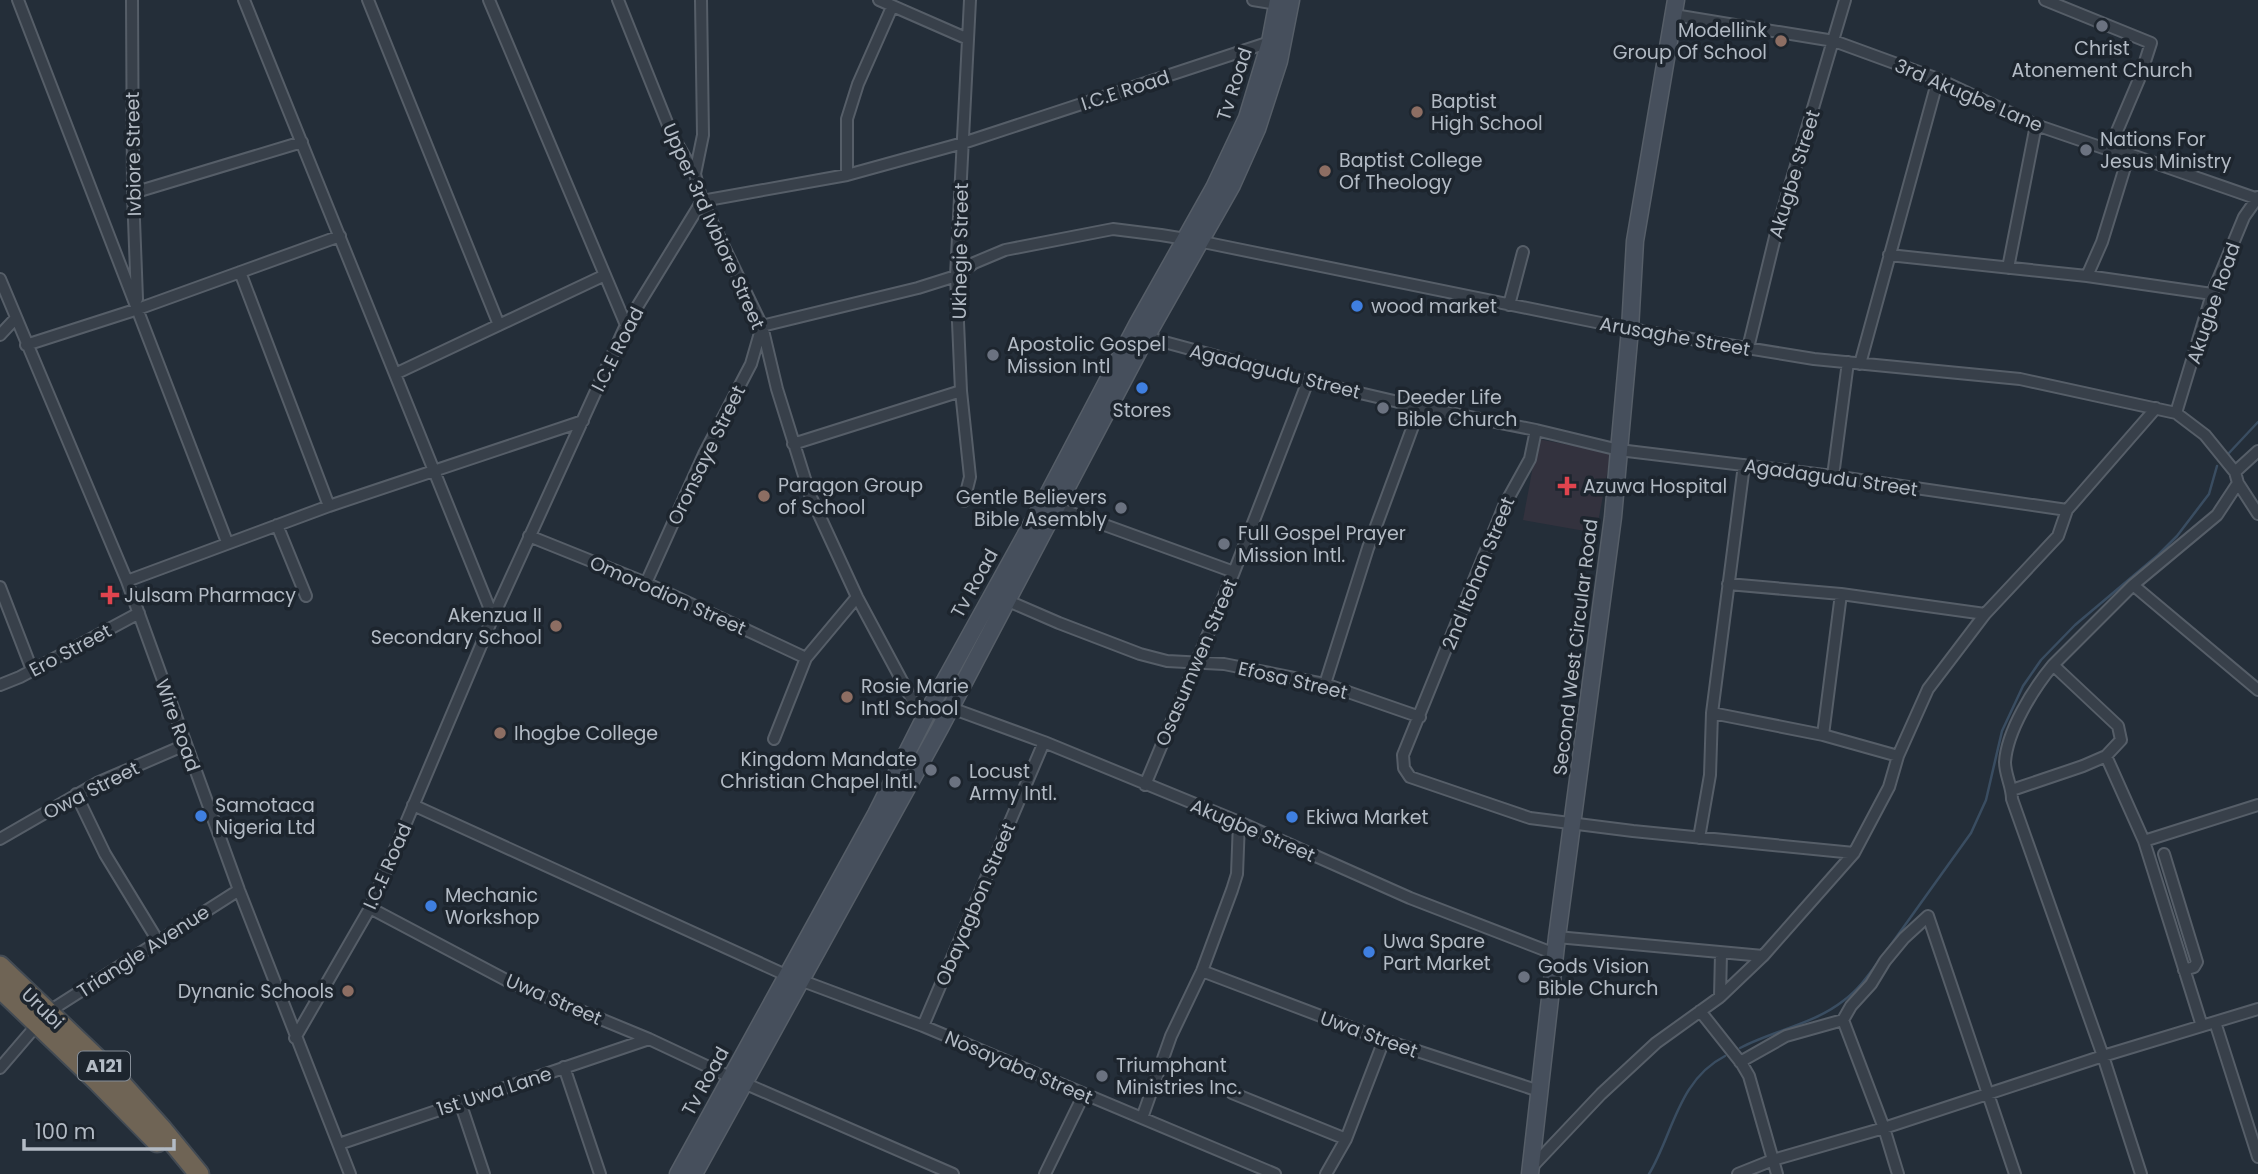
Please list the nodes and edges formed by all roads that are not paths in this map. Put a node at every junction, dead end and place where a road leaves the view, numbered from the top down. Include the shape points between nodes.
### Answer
1 (18, 0) edge
2 (132, 0) edge
3 (244, 0) edge
4 (368, 0) edge
5 (489, 0) edge
6 (618, 0) edge
7 (701, 0) edge
8 (879, 0) edge
9 (970, 0) edge
10 (1254, 0) edge
11 (1845, 0) edge
12 (2045, 0) edge
13 (1282, 1) edge
14 (892, 7) junction
15 (1675, 8) edge
16 (968, 39) junction
17 (1834, 41) junction
18 (1270, 42) junction
19 (1938, 79) junction
20 (2036, 125) junction
21 (302, 142) junction
22 (963, 143) junction
23 (2109, 150) junction
24 (2129, 153) junction
25 (695, 174) junction
26 (847, 174) junction
27 (133, 193) junction
28 (2258, 198) edge
29 (702, 201) junction
30 (340, 236) junction
31 (1193, 240) junction
32 (1523, 252) dead end
33 (1889, 255) junction
34 (2008, 268) junction
35 (240, 272) junction
36 (605, 275) junction
37 (956, 275) junction
38 (2087, 276) junction
39 (0, 279) edge
40 (2212, 294) junction
41 (1509, 305) junction
42 (138, 309) junction
43 (15, 320) junction
44 (499, 325) junction
45 (626, 325) junction
46 (762, 326) junction
47 (1630, 329) junction
48 (0, 335) edge
49 (1146, 337) junction
50 (26, 345) junction
51 (1748, 348) junction
52 (1848, 362) junction
53 (1860, 363) junction
54 (395, 374) junction
55 (1308, 381) junction
56 (961, 391) junction
57 (1420, 407) junction
58 (2155, 408) junction
59 (2176, 413) junction
60 (583, 421) junction
61 (1536, 430) junction
62 (793, 443) junction
63 (1619, 450) junction
64 (2258, 451) edge
65 (1744, 465) junction
66 (435, 472) junction
67 (1833, 476) junction
68 (2236, 478) junction
69 (964, 501) dead end
70 (329, 506) junction
71 (1055, 507) junction
72 (2067, 510) junction
73 (2258, 514) edge
74 (277, 525) junction
75 (529, 536) junction
76 (227, 542) junction
77 (1234, 572) junction
78 (127, 581) junction
79 (646, 583) junction
80 (1728, 584) junction
81 (2133, 585) junction
82 (0, 587) edge
83 (1841, 594) junction
84 (306, 596) dead end
85 (857, 597) junction
86 (1006, 600) junction
87 (139, 613) junction
88 (1985, 614) junction
89 (493, 617) junction
90 (806, 658) junction
91 (1195, 661) junction
92 (2053, 665) junction
93 (32, 670) junction
94 (1325, 684) junction
95 (0, 685) edge
96 (2258, 690) edge
97 (951, 708) junction
98 (1712, 713) junction
99 (1420, 717) junction
100 (924, 722) junction
101 (1823, 735) junction
102 (774, 739) dead end
103 (1044, 742) junction
104 (185, 745) junction
105 (2106, 755) junction
106 (1898, 756) junction
107 (895, 775) junction
108 (911, 780) junction
109 (1145, 785) junction
110 (2012, 790) junction
111 (76, 794) junction
112 (413, 805) junction
113 (2258, 805) edge
114 (1239, 822) junction
115 (1574, 824) junction
116 (1699, 838) junction
117 (0, 839) edge
118 (2144, 841) junction
119 (1854, 853) junction
120 (2164, 854) dead end
121 (239, 890) junction
122 (370, 908) junction
123 (159, 942) junction
124 (1556, 946) junction
125 (1721, 953) junction
126 (1763, 956) junction
127 (0, 966) edge
128 (2183, 970) junction
129 (1202, 971) junction
130 (794, 978) junction
131 (0, 988) edge
132 (1720, 997) junction
133 (2258, 1009) edge
134 (1700, 1011) junction
135 (43, 1018) junction
136 (1843, 1020) junction
137 (2215, 1022) junction
138 (923, 1026) junction
139 (2202, 1026) junction
140 (295, 1038) junction
141 (649, 1039) junction
142 (1384, 1040) junction
143 (2103, 1056) junction
144 (1740, 1062) junction
145 (564, 1067) junction
146 (0, 1068) edge
147 (737, 1080) junction
148 (1539, 1091) junction
149 (1232, 1093) dead end
150 (1988, 1093) junction
151 (1084, 1094) junction
152 (460, 1102) junction
153 (1142, 1118) junction
154 (1884, 1128) junction
155 (1346, 1139) junction
156 (339, 1144) junction
157 (2258, 1157) edge
158 (1773, 1160) junction
159 (1531, 1171) edge
160 (182, 1174) edge
161 (199, 1174) edge
162 (350, 1174) edge
163 (484, 1174) edge
164 (600, 1174) edge
165 (678, 1174) edge
166 (694, 1174) edge
167 (953, 1174) edge
168 (1045, 1174) edge
169 (1275, 1174) edge
170 (1326, 1174) edge
171 (1738, 1174) edge
172 (1777, 1174) edge
173 (1898, 1174) edge
174 (2015, 1174) edge
175 (2141, 1174) edge

1 - 42 street
2 - 27 street, Ivbiore Street
3 - 21 street
4 - 44 street
5 - 36 street
6 - 25 street, Upper 3rd Ivbiore Street via 672,135
7 - 25 street via 703,135
8 - 14 street
9 - 16 street, Ukhegie Street
10 - 13 street
11 - 17 street, Akugbe Street
12 - 23 street via 2151,43
13 - 18 street, Tv Road
13 - 31 street, Tv Road via 1279,61 1257,129 1232,185
14 - 16 street
14 - 26 street via 847,119
15 - 17 street, 3rd Akugbe Lane
15 - 47 street, Second West Circular Road via 1634,241
16 - 22 street, Ukhegie Street
17 - 19 street, 3rd Akugbe Lane
17 - 51 street, Akugbe Street via 1776,233
18 - 22 street, I.C.E Road
18 - 31 street, Tv Road via 1247,118
19 - 20 street, 3rd Akugbe Lane
19 - 33 street
20 - 23 street, 3rd Akugbe Lane
20 - 34 street
21 - 27 street
21 - 30 street
22 - 26 street, I.C.E Road
22 - 37 street, Ukhegie Street
23 - 24 street, 3rd Akugbe Lane
24 - 28 street, 3rd Akugbe Lane
24 - 38 street
25 - 29 street, Upper 3rd Ivbiore Street
26 - 29 street, I.C.E Road
27 - 42 street, Ivbiore Street
28 - 40 street, Akugbe Road via 2244,218
29 - 45 street, I.C.E Road
29 - 46 street, Upper 3rd Ivbiore Street
30 - 35 street
30 - 54 street
31 - 37 street, Arusaghe Street via 1113,229 1005,250
31 - 41 street, Arusaghe Street
31 - 49 street, Tv Road
31 - 100 street, Tv Road via 1137,325
32 - 41 street
33 - 34 street
33 - 53 street
34 - 38 street
35 - 42 street
35 - 70 street
36 - 44 street
36 - 45 street
37 - 46 street, Arusaghe Street
37 - 56 street, Ukhegie Street
38 - 40 street
39 - 43 street, Wire Road
40 - 59 street, Akugbe Road
41 - 47 street, Arusaghe Street
42 - 50 street
42 - 76 street
43 - 48 street
43 - 50 street, Wire Road
44 - 54 street
45 - 60 street, I.C.E Road
46 - 62 street, Upper 3rd Ivbiore Street
46 - 79 street, Oronsaye Street via 751,364
47 - 51 street, Arusaghe Street
47 - 63 street, Second West Circular Road
49 - 55 street, Agadagudu Street
49 - 71 street, Tv Road
50 - 78 street, Wire Road
51 - 52 street, Arusaghe Street
52 - 53 street, Arusaghe Street
52 - 67 street
53 - 58 street, Arusaghe Street via 2020,379
54 - 66 street
55 - 57 street, Agadagudu Street
55 - 77 street, Osasumwen Street
56 - 62 street
56 - 69 street, Ukhegie Street via 970,477
57 - 61 street, Agadagudu Street
57 - 94 street
58 - 59 street, Arusaghe Street
58 - 72 street
59 - 68 street via 2205,435
60 - 66 street
60 - 75 street, I.C.E Road
61 - 63 street, Agadagudu Street
61 - 99 street, 2nd Itohan Street via 1530,459 1504,506
62 - 85 street, Upper 3rd Ivbiore Street via 810,495
63 - 65 street, Agadagudu Street
63 - 115 street, Second West Circular Road
64 - 68 street
65 - 67 street, Agadagudu Street
65 - 80 street
66 - 70 street
66 - 89 street
67 - 72 street, Agadagudu Street
68 - 73 street
68 - 81 street via 2217,515
70 - 74 street
71 - 77 street
71 - 86 street, Tv Road
72 - 88 street via 2058,536
74 - 76 street
74 - 84 street
75 - 79 street, Omorodion Street
75 - 89 street, I.C.E Road
76 - 78 street
77 - 91 street, Osasumwen Street
78 - 87 street, Wire Road
79 - 90 street, Omorodion Street
80 - 83 street
80 - 98 street
81 - 92 street
81 - 96 street
82 - 93 street
83 - 88 street
83 - 101 street
85 - 90 street
85 - 100 street, Upper 3rd Ivbiore Street
86 - 91 street, Efosa Street via 1140,653 1167,661
86 - 97 street, Tv Road
87 - 93 street, Ero Street
87 - 104 street, Wire Road
88 - 106 street via 1928,689
89 - 112 street, I.C.E Road
90 - 102 street
91 - 94 street, Efosa Street
91 - 109 street, Osasumwen Street
92 - 105 street via 2118,726 2121,740
92 - 110 street via 2009,742 2006,774
93 - 95 street, Ero Street
94 - 99 street, Efosa Street
97 - 103 street, Akugbe Street
97 - 108 street, Tv Road
98 - 101 street
98 - 116 street via 1710,775
99 - 115 street, 2nd Itohan Street via 1403,755 1410,777 1530,818
100 - 107 street, Tv Road
101 - 106 street
103 - 109 street, Akugbe Street
103 - 138 street, Obayagbon Street
104 - 111 street, Owa Street
104 - 121 street, Wire Road
105 - 110 street
105 - 118 street
106 - 119 street via 1889,787
107 - 108 street
107 - 130 street, Tv Road
108 - 130 street, Tv Road
109 - 114 street, Akugbe Street
110 - 143 street
111 - 117 street, Owa Street
111 - 123 street via 105,854
112 - 122 street, I.C.E Road
112 - 130 street, Nosayaba Street
113 - 118 street
114 - 124 street, Akugbe Street via 1410,898
114 - 129 street via 1237,874
115 - 116 street
115 - 124 street, Second West Circular Road
116 - 119 street
118 - 128 street
119 - 126 street
120 - 128 street via 2197,962
121 - 123 street, Triangle Avenue
121 - 140 street, Wire Road
122 - 140 street, I.C.E Road
122 - 141 street, Uwa Street via 506,980
123 - 135 street, Triangle Avenue
124 - 125 street, Akugbe Street
124 - 148 street, Second West Circular Road
125 - 126 street, Akugbe Street
125 - 132 street
126 - 132 street
127 - 135 highway, Urubi / A121
128 - 139 street
129 - 142 street, Uwa Street
129 - 153 street via 1171,1036
130 - 138 street, Nosayaba Street
130 - 147 street, Tv Road
131 - 135 highway, Urubi / A121
132 - 134 street
133 - 137 street
134 - 144 street
134 - 159 street via 1656,1043 1601,1094
135 - 146 street, Triangle Avenue
135 - 160 highway, Urubi / A121
135 - 161 highway, Urubi / A121 via 110,1071
136 - 144 street via 1786,1036
136 - 150 street via 1885,961 1928,916
136 - 154 street
137 - 139 street
137 - 157 street
138 - 151 street, Nosayaba Street
139 - 143 street
140 - 156 street, Wire Road
141 - 145 street, 1st Uwa Lane
141 - 147 street, Uwa Street
142 - 148 street, Uwa Street
142 - 155 street
143 - 150 street
143 - 175 street
144 - 158 street
145 - 152 street, 1st Uwa Lane
145 - 164 street
147 - 165 street, Tv Road
147 - 166 street, Tv Road
147 - 167 street, Uwa Street
148 - 159 street, Second West Circular Road
149 - 155 street
150 - 154 street
150 - 174 street
151 - 153 street, Nosayaba Street
151 - 168 street
152 - 156 street, 1st Uwa Lane
152 - 163 street
153 - 169 street, Nosayaba Street
154 - 158 street
154 - 173 street
155 - 170 street
156 - 162 street, Wire Road
158 - 171 street
158 - 172 street

